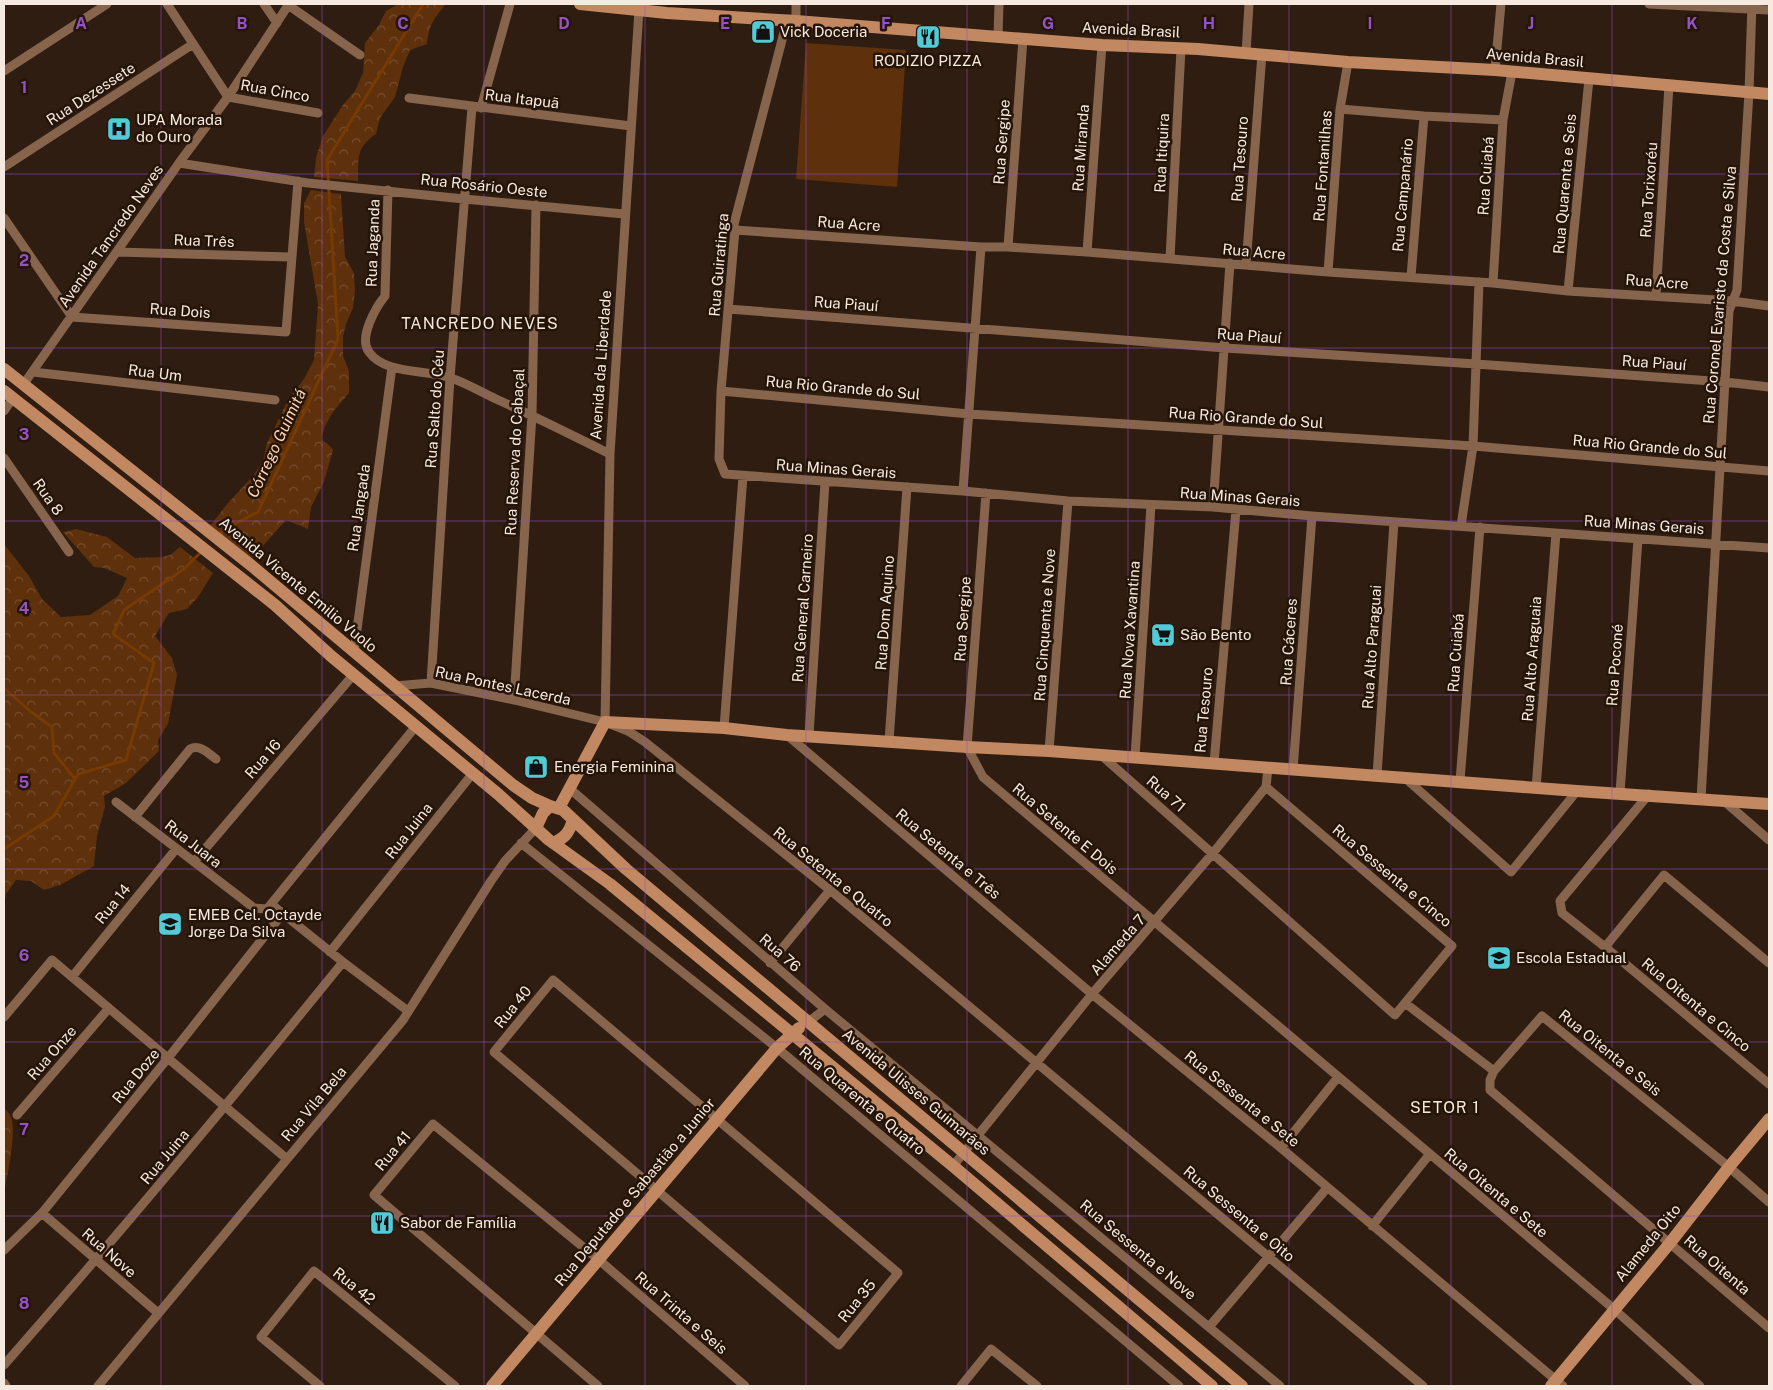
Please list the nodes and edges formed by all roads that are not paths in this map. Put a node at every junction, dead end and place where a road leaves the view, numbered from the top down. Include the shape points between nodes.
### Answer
1 (107, 4) edge
2 (166, 4) edge
3 (264, 4) edge
4 (288, 4) edge
5 (510, 4) edge
6 (580, 4) edge
7 (796, 4) edge
8 (1000, 4) edge
9 (1249, 4) edge
10 (1501, 4) edge
11 (1649, 4) edge
12 (1752, 6) edge
13 (630, 7) edge
14 (1769, 10) edge
15 (791, 21) junction
16 (277, 23) junction
17 (998, 37) junction
18 (1023, 39) junction
19 (193, 44) junction
20 (1102, 45) junction
21 (1181, 49) junction
22 (1246, 52) junction
23 (1262, 54) junction
24 (360, 55) dead end
25 (1348, 62) junction
26 (1495, 70) junction
27 (4, 71) edge
28 (1512, 72) junction
29 (1588, 79) junction
30 (1669, 86) junction
31 (1749, 92) junction
32 (1769, 94) edge
33 (228, 97) junction
34 (409, 98) dead end
35 (476, 107) junction
36 (1340, 109) junction
37 (318, 113) dead end
38 (1424, 116) junction
39 (1503, 120) junction
40 (631, 126) junction
41 (179, 163) junction
42 (4, 167) edge
43 (303, 182) junction
44 (388, 190) junction
45 (464, 199) junction
46 (536, 205) junction
47 (624, 214) junction
48 (4, 218) edge
49 (735, 230) junction
50 (981, 247) junction
51 (1008, 247) junction
52 (117, 252) junction
53 (1087, 252) junction
54 (291, 257) junction
55 (1170, 258) junction
56 (1230, 264) junction
57 (1246, 265) junction
58 (1328, 272) junction
59 (1411, 277) junction
60 (1479, 282) junction
61 (1493, 282) junction
62 (1568, 291) junction
63 (1656, 296) junction
64 (1732, 301) junction
65 (1769, 306) edge
66 (728, 309) junction
67 (72, 318) junction
68 (974, 328) junction
69 (1225, 348) junction
70 (1476, 364) junction
71 (392, 366) junction
72 (4, 369) edge
73 (32, 372) junction
74 (450, 378) junction
75 (1725, 382) junction
76 (24, 384) junction
77 (1769, 387) edge
78 (721, 391) junction
79 (8, 395) edge
80 (275, 400) dead end
81 (4, 411) edge
82 (969, 414) junction
83 (532, 415) junction
84 (1218, 430) junction
85 (1473, 446) junction
86 (610, 454) junction
87 (4, 458) edge
88 (719, 459) joint
89 (1720, 466) junction
90 (1769, 471) edge
91 (743, 476) junction
92 (825, 482) junction
93 (907, 487) junction
94 (963, 491) junction
95 (986, 493) junction
96 (1068, 501) junction
97 (1151, 505) junction
98 (1213, 507) junction
99 (1236, 510) junction
100 (1312, 516) junction
101 (1394, 522) junction
102 (1461, 526) junction
103 (1480, 527) junction
104 (1556, 533) junction
105 (1638, 538) junction
106 (1716, 544) junction
107 (1769, 548) edge
108 (69, 552) dead end
109 (354, 652) junction
110 (354, 674) junction
111 (431, 683) junction
112 (394, 686) junction
113 (514, 700) junction
114 (605, 722) junction
115 (416, 726) junction
116 (724, 728) junction
117 (787, 735) junction
118 (809, 735) junction
119 (889, 741) junction
120 (967, 747) junction
121 (1049, 751) junction
122 (1101, 755) junction
123 (1135, 757) junction
124 (216, 759) dead end
125 (1214, 763) junction
126 (1268, 768) junction
127 (1293, 770) junction
128 (473, 773) junction
129 (1377, 775) junction
130 (1405, 778) junction
131 (1460, 781) junction
132 (1266, 787) junction
133 (569, 788) junction
134 (1536, 788) junction
135 (1578, 791) junction
136 (1620, 793) junction
137 (1648, 794) junction
138 (1701, 799) junction
139 (1724, 801) junction
140 (116, 802) dead end
141 (1769, 804) edge
142 (554, 807) junction
143 (136, 817) junction
144 (573, 820) junction
145 (536, 828) junction
146 (1769, 840) edge
147 (521, 843) junction
148 (553, 843) junction
149 (176, 849) junction
150 (1213, 853) junction
151 (194, 862) junction
152 (830, 890) junction
153 (272, 904) junction
154 (282, 913) junction
155 (1155, 923) junction
156 (1605, 947) junction
157 (330, 952) junction
158 (343, 962) junction
159 (770, 963) junction
160 (1769, 963) edge
161 (72, 977) junction
162 (1092, 994) junction
163 (1405, 1003) junction
164 (109, 1008) junction
165 (825, 1010) junction
166 (408, 1011) junction
167 (4, 1017) edge
168 (807, 1023) junction
169 (792, 1034) junction
170 (777, 1048) junction
171 (168, 1058) junction
172 (1036, 1064) junction
173 (1494, 1071) junction
174 (1338, 1077) junction
175 (1769, 1084) edge
176 (225, 1107) junction
177 (17, 1115) dead end
178 (717, 1119) junction
179 (1769, 1119) edge
180 (978, 1135) junction
181 (1281, 1148) junction
182 (963, 1153) junction
183 (1429, 1155) junction
184 (287, 1159) junction
185 (953, 1166) junction
186 (1729, 1167) junction
187 (1327, 1188) junction
188 (657, 1190) junction
189 (1769, 1202) edge
190 (42, 1213) junction
191 (1372, 1226) junction
192 (1670, 1243) junction
193 (4, 1250) edge
194 (1267, 1256) junction
195 (96, 1260) junction
196 (599, 1260) junction
197 (1615, 1310) junction
198 (158, 1313) junction
199 (1209, 1327) junction
200 (1769, 1328) edge
201 (536, 1334) junction
202 (4, 1365) edge
203 (4, 1383) edge
204 (1556, 1384) edge
205 (6, 1386) edge
206 (98, 1386) edge
207 (320, 1386) edge
208 (455, 1386) edge
209 (492, 1386) edge
210 (598, 1386) edge
211 (745, 1386) edge
212 (961, 1386) edge
213 (1037, 1386) edge
214 (1179, 1386) edge
215 (1212, 1386) edge
216 (1242, 1386) edge
217 (1280, 1386) edge
218 (1424, 1386) edge
219 (1700, 1386) edge

1 - 27 street
2 - 19 street
3 - 16 street
4 - 16 street, Avenida Tancredo Neves
4 - 24 street
5 - 35 street, Rua Salto do Céu
6 - 13 main road, Avenida Brasil
7 - 15 street, Rua Guiratinga
8 - 17 street
9 - 22 street
10 - 26 street
11 - 12 street
12 - 14 street
12 - 31 street, Rua Coronel Evaristo da Costa e Silva
13 - 15 main road, Avenida Brasil via 667,13
13 - 40 street, Avenida da Liberdade
15 - 17 main road, Avenida Brasil
15 - 49 street, Rua Guiratinga via 734,224
16 - 33 street, Avenida Tancredo Neves
17 - 18 main road, Avenida Brasil
18 - 20 main road, Avenida Brasil
18 - 51 street, Rua Sergipe
19 - 33 street
19 - 42 street, Rua Dezessete
20 - 21 main road, Avenida Brasil
20 - 53 street, Rua Miranda
21 - 22 main road, Avenida Brasil
21 - 55 street, Rua Itiquira
22 - 23 main road, Avenida Brasil
23 - 25 main road, Avenida Brasil
23 - 57 street, Rua Tesouro
25 - 26 main road, Avenida Brasil
25 - 36 street, Rua Fontanilhas
26 - 28 main road, Avenida Brasil
28 - 29 main road, Avenida Brasil
28 - 39 street, Rua Cuiabá
29 - 30 main road, Avenida Brasil
29 - 62 street, Rua Quarenta e Seis
30 - 31 main road, Avenida Brasil
30 - 63 street, Rua Torixoréu
31 - 32 main road, Avenida Brasil
31 - 64 street, Rua Coronel Evaristo da Costa e Silva via 1737,290
33 - 37 street, Rua Cinco
33 - 41 street, Avenida Tancredo Neves
34 - 35 street, Rua Itapuã
35 - 40 street, Rua Itapuã
35 - 45 street, Rua Salto do Céu
36 - 38 street
36 - 58 street, Rua Fontanilhas
38 - 39 street
38 - 59 street, Rua Campanário
39 - 61 street, Rua Cuiabá
40 - 47 street, Avenida da Liberdade
41 - 43 street
41 - 52 street, Avenida Tancredo Neves
43 - 44 street, Rua Rosário Oeste
43 - 54 street
44 - 45 street, Rua Rosário Oeste
44 - 71 street, Rua Jaganda via 385,296 376,306 366,334 367,350 378,362
45 - 46 street, Rua Rosário Oeste
45 - 74 street, Rua Salto do Céu
46 - 47 street, Rua Rosário Oeste
46 - 83 street, Rua Reserva do Cabaçal
47 - 86 street, Avenida da Liberdade
48 - 67 street
49 - 50 street, Rua Acre
49 - 66 street, Rua Guiratinga
50 - 51 street, Rua Acre
50 - 68 street
51 - 53 street, Rua Acre
52 - 54 street, Rua Três
52 - 67 street, Avenida Tancredo Neves
53 - 55 street, Rua Acre
54 - 67 street, Rua Dois via 286,332
55 - 56 street, Rua Acre
56 - 57 street, Rua Acre
56 - 69 street
57 - 58 street, Rua Acre
58 - 59 street, Rua Acre
59 - 60 street, Rua Acre
60 - 61 street, Rua Acre
60 - 70 street
61 - 62 street, Rua Acre
62 - 63 street, Rua Acre
63 - 64 street, Rua Acre
64 - 65 street, Rua Acre
64 - 75 street, Rua Coronel Evaristo da Costa e Silva
66 - 68 street, Rua Piauí
66 - 78 street, Rua Guiratinga
67 - 73 street, Avenida Tancredo Neves
68 - 69 street, Rua Piauí
68 - 82 street
69 - 70 street, Rua Piauí
69 - 84 street
70 - 75 street, Rua Piauí
70 - 85 street
71 - 74 street
71 - 109 street, Rua Jangada
72 - 76 main road, Avenida Vicente Emilio Vuolo
73 - 76 street, Avenida Tancredo Neves
73 - 80 street, Rua Um
74 - 83 street
74 - 111 street, Rua Salto do Céu
75 - 77 street, Rua Piauí
75 - 89 street, Rua Coronel Evaristo da Costa e Silva
76 - 109 main road, Avenida Vicente Emilio Vuolo
78 - 82 street, Rua Rio Grande do Sul
78 - 88 street, Rua Guiratinga
79 - 81 street
79 - 110 main road, Avenida Vicente Emilio Vuolo via 222,562
82 - 84 street, Rua Rio Grande do Sul
82 - 94 street
83 - 86 street
83 - 113 street, Rua Reserva do Cabaçal
84 - 85 street, Rua Rio Grande do Sul
84 - 98 street
85 - 89 street, Rua Rio Grande do Sul
85 - 102 street
86 - 114 street, Avenida da Liberdade
87 - 108 street, Rua 8
88 - 91 street, Rua Minas Gerais via 725,474
89 - 90 street, Rua Rio Grande do Sul
89 - 106 street, Rua Coronel Evaristo da Costa e Silva
91 - 92 street, Rua Minas Gerais
91 - 116 street
92 - 93 street, Rua Minas Gerais
92 - 118 street, Rua General Carneiro
93 - 94 street, Rua Minas Gerais
93 - 119 street, Rua Dom Aquino
94 - 95 street, Rua Minas Gerais
95 - 96 street, Rua Minas Gerais
95 - 120 street, Rua Sergipe
96 - 97 street, Rua Minas Gerais
96 - 121 street, Rua Cinquenta e Nove
97 - 98 street, Rua Minas Gerais
97 - 123 street, Rua Nova Xavantina
98 - 99 street, Rua Minas Gerais
99 - 100 street, Rua Minas Gerais
99 - 125 street, Rua Tesouro
100 - 101 street, Rua Minas Gerais
100 - 127 street, Rua Cáceres
101 - 102 street, Rua Minas Gerais
101 - 129 street, Rua Alto Paraguai
102 - 103 street, Rua Minas Gerais
103 - 104 street, Rua Minas Gerais
103 - 131 street, Rua Cuiabá
104 - 105 street, Rua Minas Gerais
104 - 134 street, Rua Alto Araguaia
105 - 106 street, Rua Minas Gerais
105 - 136 street, Rua Poconé
106 - 107 street, Rua Minas Gerais
106 - 138 street, Rua Coronel Evaristo da Costa e Silva
109 - 112 main road, Avenida Vicente Emilio Vuolo
110 - 115 main road, Avenida Vicente Emilio Vuolo
110 - 151 street, Rua 16
111 - 112 street, Rua Pontes Lacerda
111 - 113 street, Rua Pontes Lacerda
112 - 142 main road, Avenida Vicente Emilio Vuolo via 513,785
113 - 114 street, Rua Pontes Lacerda
114 - 116 main road
114 - 133 main road
114 - 152 street, Rua Setenta e Quatro via 645,742
115 - 128 main road, Avenida Vicente Emilio Vuolo
115 - 153 street
116 - 117 main road
117 - 118 main road
117 - 162 street, Rua Setenta e Três
118 - 119 main road
119 - 120 main road
120 - 121 main road
120 - 155 street, Rua Setente E Dois via 983,777
121 - 122 main road
122 - 123 main road
122 - 150 street, Rua 71
123 - 125 main road
124 - 143 street via 200,748 190,749
125 - 126 main road
126 - 127 main road
126 - 132 street
127 - 129 main road
128 - 145 main road, Avenida Vicente Emilio Vuolo
128 - 157 street, Rua Juina
129 - 130 main road
130 - 131 main road
130 - 135 street via 1512,872
131 - 134 main road
132 - 150 street, Alameda 7
132 - 163 street, Rua Sessenta e Cinco via 1452,946
133 - 142 main road
133 - 159 street, Rua 76
134 - 135 main road
135 - 136 main road
136 - 137 main road
137 - 138 main road
137 - 156 street, Rua Oitenta e Cinco via 1560,901 1562,913
138 - 139 main road
139 - 141 main road
139 - 146 street
140 - 143 street, Rua Juara
142 - 144 main road, Avenida Vicente Emilio Vuolo
142 - 145 main road via 543,814
143 - 149 street, Rua Juara
144 - 148 main road via 567,835
144 - 168 main road, Avenida Ulisses Guimarães
145 - 147 street, Rua Vila Bela
145 - 148 main road, Avenida Vicente Emilio Vuolo
147 - 166 street, Rua Vila Bela via 491,881
147 - 170 street, Rua Quarenta e Quatro
148 - 169 main road via 610,884
149 - 151 street, Rua Juara
149 - 161 street, Rua 14
150 - 155 street, Alameda 7
150 - 163 street via 1395,1015
151 - 153 street, Rua Juara via 254,908 267,909
152 - 159 street
152 - 172 street, Rua Setenta e Quatro
153 - 154 street
154 - 157 street
154 - 171 street, Rua Doze
155 - 162 street, Alameda 7
155 - 174 street
156 - 160 street via 1664,876
156 - 175 street, Rua Oitenta e Cinco
157 - 158 street
158 - 166 street
158 - 176 street, Rua Juina
159 - 165 street, Rua 76
161 - 164 street
161 - 167 street via 52,960
162 - 172 street, Alameda 7
162 - 181 street, Rua Sessenta e Sete
163 - 173 street
164 - 171 street
164 - 177 street, Rua Onze
165 - 168 street
165 - 180 street, Rua 76
166 - 184 street, Rua Vila Bela
168 - 169 main road, Rua Deputado e Sabastião a Junior
168 - 182 main road, Avenida Ulisses Guimarães
169 - 170 main road, Rua Deputado e Sabastião a Junior
169 - 185 main road
170 - 178 main road, Rua Deputado e Sabastião a Junior
170 - 214 street, Rua Quarenta e Quatro
171 - 176 street
171 - 190 street, Rua Doze
172 - 180 street, Alameda 7
172 - 194 street, Rua Sessenta e Oito
173 - 186 street, Rua Oitenta e Seis via 1542,1016
173 - 192 street via 1490,1090
174 - 181 street
174 - 183 street
176 - 184 street
176 - 195 street, Rua Juina
178 - 188 main road, Rua Deputado e Sabastião a Junior
178 - 188 street, Rua 40 via 553,980 494,1052
178 - 188 street, Rua 35 via 898,1273 839,1345
179 - 186 main road, Alameda Oito
180 - 182 street, Alameda 7
180 - 199 street, Rua Sessenta e Nove
181 - 187 street, Rua Sessenta e Sete
182 - 185 street, Alameda 7
182 - 216 main road, Avenida Ulisses Guimarães
183 - 191 street, Rua Oitenta e Sete
183 - 197 street, Rua Oitenta e Sete
184 - 198 street, Rua Vila Bela
185 - 215 main road
186 - 189 street
186 - 192 main road, Alameda Oito
187 - 191 street, Rua Sessenta e Sete
187 - 194 street
188 - 196 main road, Rua Deputado e Sabastião a Junior
190 - 193 street, Rua Doze
190 - 195 street, Rua Nove
191 - 204 street
192 - 197 main road, Alameda Oito
192 - 200 street, Rua Oitenta
194 - 199 street
194 - 218 street, Rua Sessenta e Oito
195 - 198 street, Rua Nove
195 - 202 street, Rua Juina
196 - 201 main road, Rua Deputado e Sabastião a Junior
196 - 201 street, Rua 41 via 434,1124 374,1195
196 - 211 street, Rua Trinta e Seis
197 - 204 main road, Alameda Oito
197 - 219 street, Rua Oitenta e Sete
198 - 206 street, Rua Vila Bela
199 - 217 street, Rua Sessenta e Nove
201 - 209 main road, Rua Deputado e Sabastião a Junior
201 - 210 street
203 - 205 street
207 - 208 street, Rua 42 via 261,1337 314,1271
212 - 213 street via 991,1349

